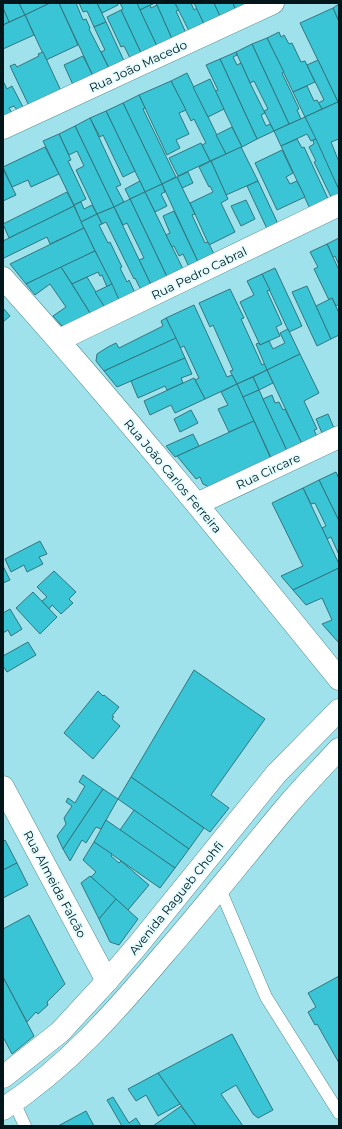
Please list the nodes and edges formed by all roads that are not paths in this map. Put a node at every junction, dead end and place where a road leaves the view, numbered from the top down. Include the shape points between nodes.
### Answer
1 (273, 3) edge
2 (3, 128) edge
3 (339, 205) edge
4 (3, 278) edge
5 (59, 340) junction
6 (339, 438) edge
7 (197, 504) junction
8 (339, 679) edge
9 (339, 710) edge
10 (339, 749) edge
11 (3, 788) edge
12 (220, 889) junction
13 (107, 981) junction
14 (3, 1077) edge
15 (9, 1106) edge
16 (339, 1113) edge
17 (25, 1126) edge

1 - 2 street, Rua João Macedo
3 - 5 street, Rua Pedro Cabral
4 - 5 street, Rua João Carlos Ferreira
5 - 7 street, Rua João Carlos Ferreira
6 - 7 street, Rua Circare
7 - 8 street, Rua João Carlos Ferreira
9 - 13 street, Avenida Ragueb Chohfi via 276,774
10 - 12 street via 287,806
11 - 13 street, Rua Almeida Falcão
12 - 15 street via 84,1044
12 - 16 lane via 266,997
13 - 14 street, Avenida Ragueb Chohfi via 60,1032
15 - 17 lane

